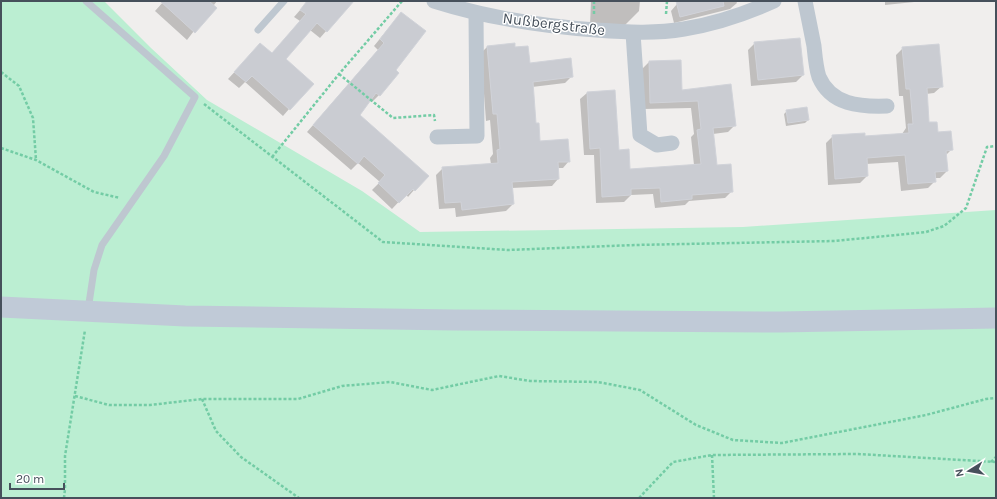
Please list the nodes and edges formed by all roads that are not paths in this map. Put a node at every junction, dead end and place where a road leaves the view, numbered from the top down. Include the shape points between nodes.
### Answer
1 (86, 1) edge
2 (284, 1) edge
3 (434, 1) edge
4 (774, 1) edge
5 (805, 1) edge
6 (476, 14) junction
7 (258, 30) dead end
8 (633, 33) junction
9 (887, 106) dead end
10 (437, 137) road end
11 (672, 143) dead end
12 (1, 307) edge
13 (87, 312) junction
14 (996, 318) edge

1 - 13 lane via 195,97 164,156 102,245 94,270
2 - 7 lane
3 - 6 street, Nußbergstraße
4 - 8 street, Nußbergstraße via 720,22 684,29
5 - 9 street via 819,76 828,91 837,99 852,104
6 - 8 street, Nußbergstraße via 556,27
6 - 10 street via 477,136
8 - 11 street via 640,135 657,145
12 - 13 main road
13 - 14 main road via 277,318 672,322

